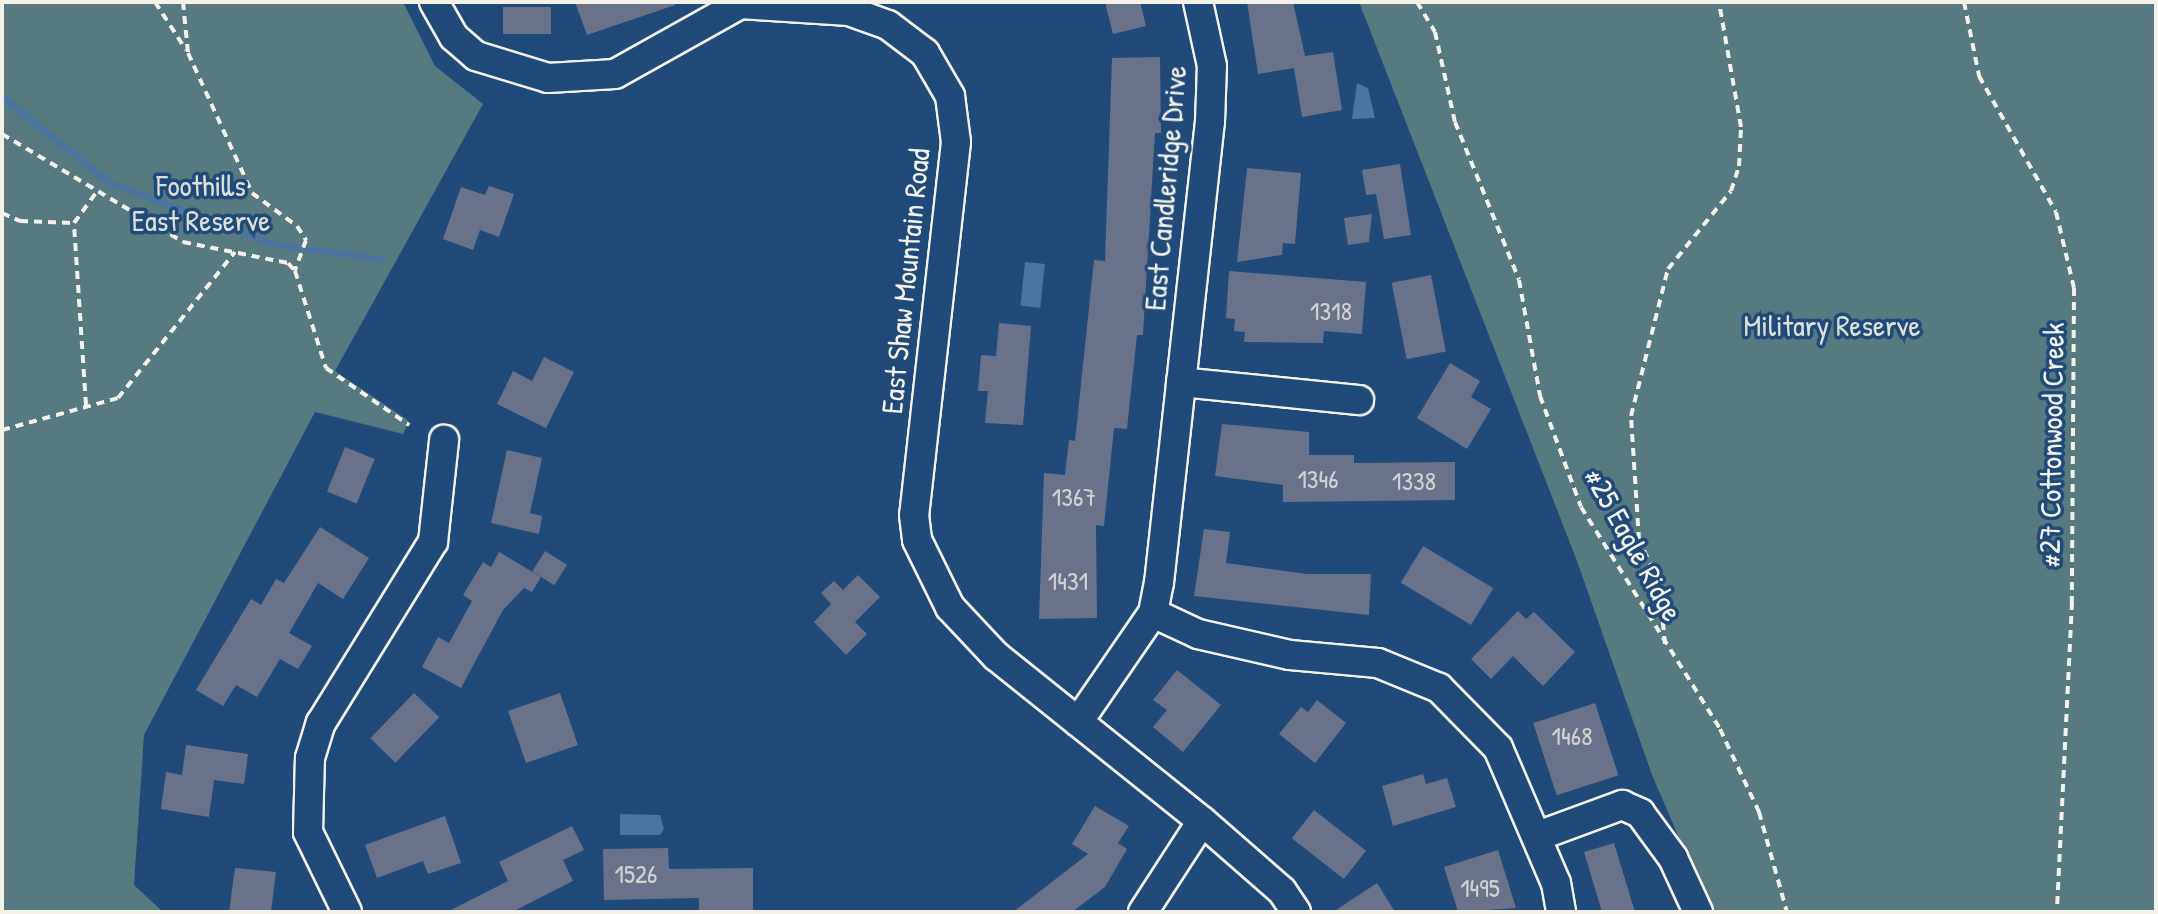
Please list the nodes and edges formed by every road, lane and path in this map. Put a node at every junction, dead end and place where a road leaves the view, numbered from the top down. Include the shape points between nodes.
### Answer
1 (155, 2) edge
2 (183, 2) edge
3 (434, 2) edge
4 (1198, 2) edge
5 (1417, 2) edge
6 (1719, 2) edge
7 (1964, 2) edge
8 (732, 5) edge
9 (850, 6) edge
10 (188, 53) junction
11 (2, 134) edge
12 (96, 193) junction
13 (2, 213) edge
14 (74, 223) junction
15 (235, 252) junction
16 (295, 271) junction
17 (1181, 382) junction
18 (1359, 400) dead end
19 (86, 405) junction
20 (409, 425) dead end
21 (2, 430) edge
22 (444, 440) dead end
23 (1153, 613) junction
24 (1665, 647) junction
25 (1078, 722) junction
26 (1202, 821) junction
27 (1538, 836) junction
28 (347, 912) edge
29 (1143, 912) edge
30 (1296, 912) edge
31 (1561, 912) edge
32 (1698, 912) edge
33 (1787, 912) edge
34 (2057, 912) edge

1 - 10 path
2 - 10 path
3 - 8 street, East Shaw Mountain Road via 454,37 476,56 521,74 579,80 615,74 656,55
4 - 17 street, East Candleridge Drive via 1212,66
5 - 24 path, #25 Eagle Ridge via 1435,32 1455,122 1519,280 1540,396 1581,507
6 - 24 path via 1741,127 1739,166 1731,191 1668,269 1631,416 1639,540 1659,583
7 - 34 path, #27 Cottonwood Creek via 1979,76 2056,212 2074,288 2072,602
8 - 9 street, East Shaw Mountain Road
9 - 25 street, East Shaw Mountain Road via 888,25 925,53 952,111 956,142 914,515 917,540 950,607 996,656
10 - 16 path via 252,193 297,226 306,240
11 - 12 path
12 - 14 path
12 - 15 path via 183,242
13 - 14 path via 20,221
14 - 19 path
15 - 16 path via 288,263
15 - 19 path via 118,398
16 - 20 path via 326,368
17 - 18 street
17 - 23 street, East Candleridge Drive
19 - 21 path
22 - 28 street via 433,542 321,723 310,758 308,832
23 - 25 street, East Candleridge Drive
23 - 27 street via 1198,634 1290,655 1378,663 1439,688 1498,748
24 - 33 path, #25 Eagle Ridge via 1720,729 1759,812
25 - 26 street, East Shaw Mountain Road
26 - 29 street
26 - 30 street, East Shaw Mountain Road via 1282,891
27 - 31 street
27 - 32 street via 1622,805 1640,813 1673,858

